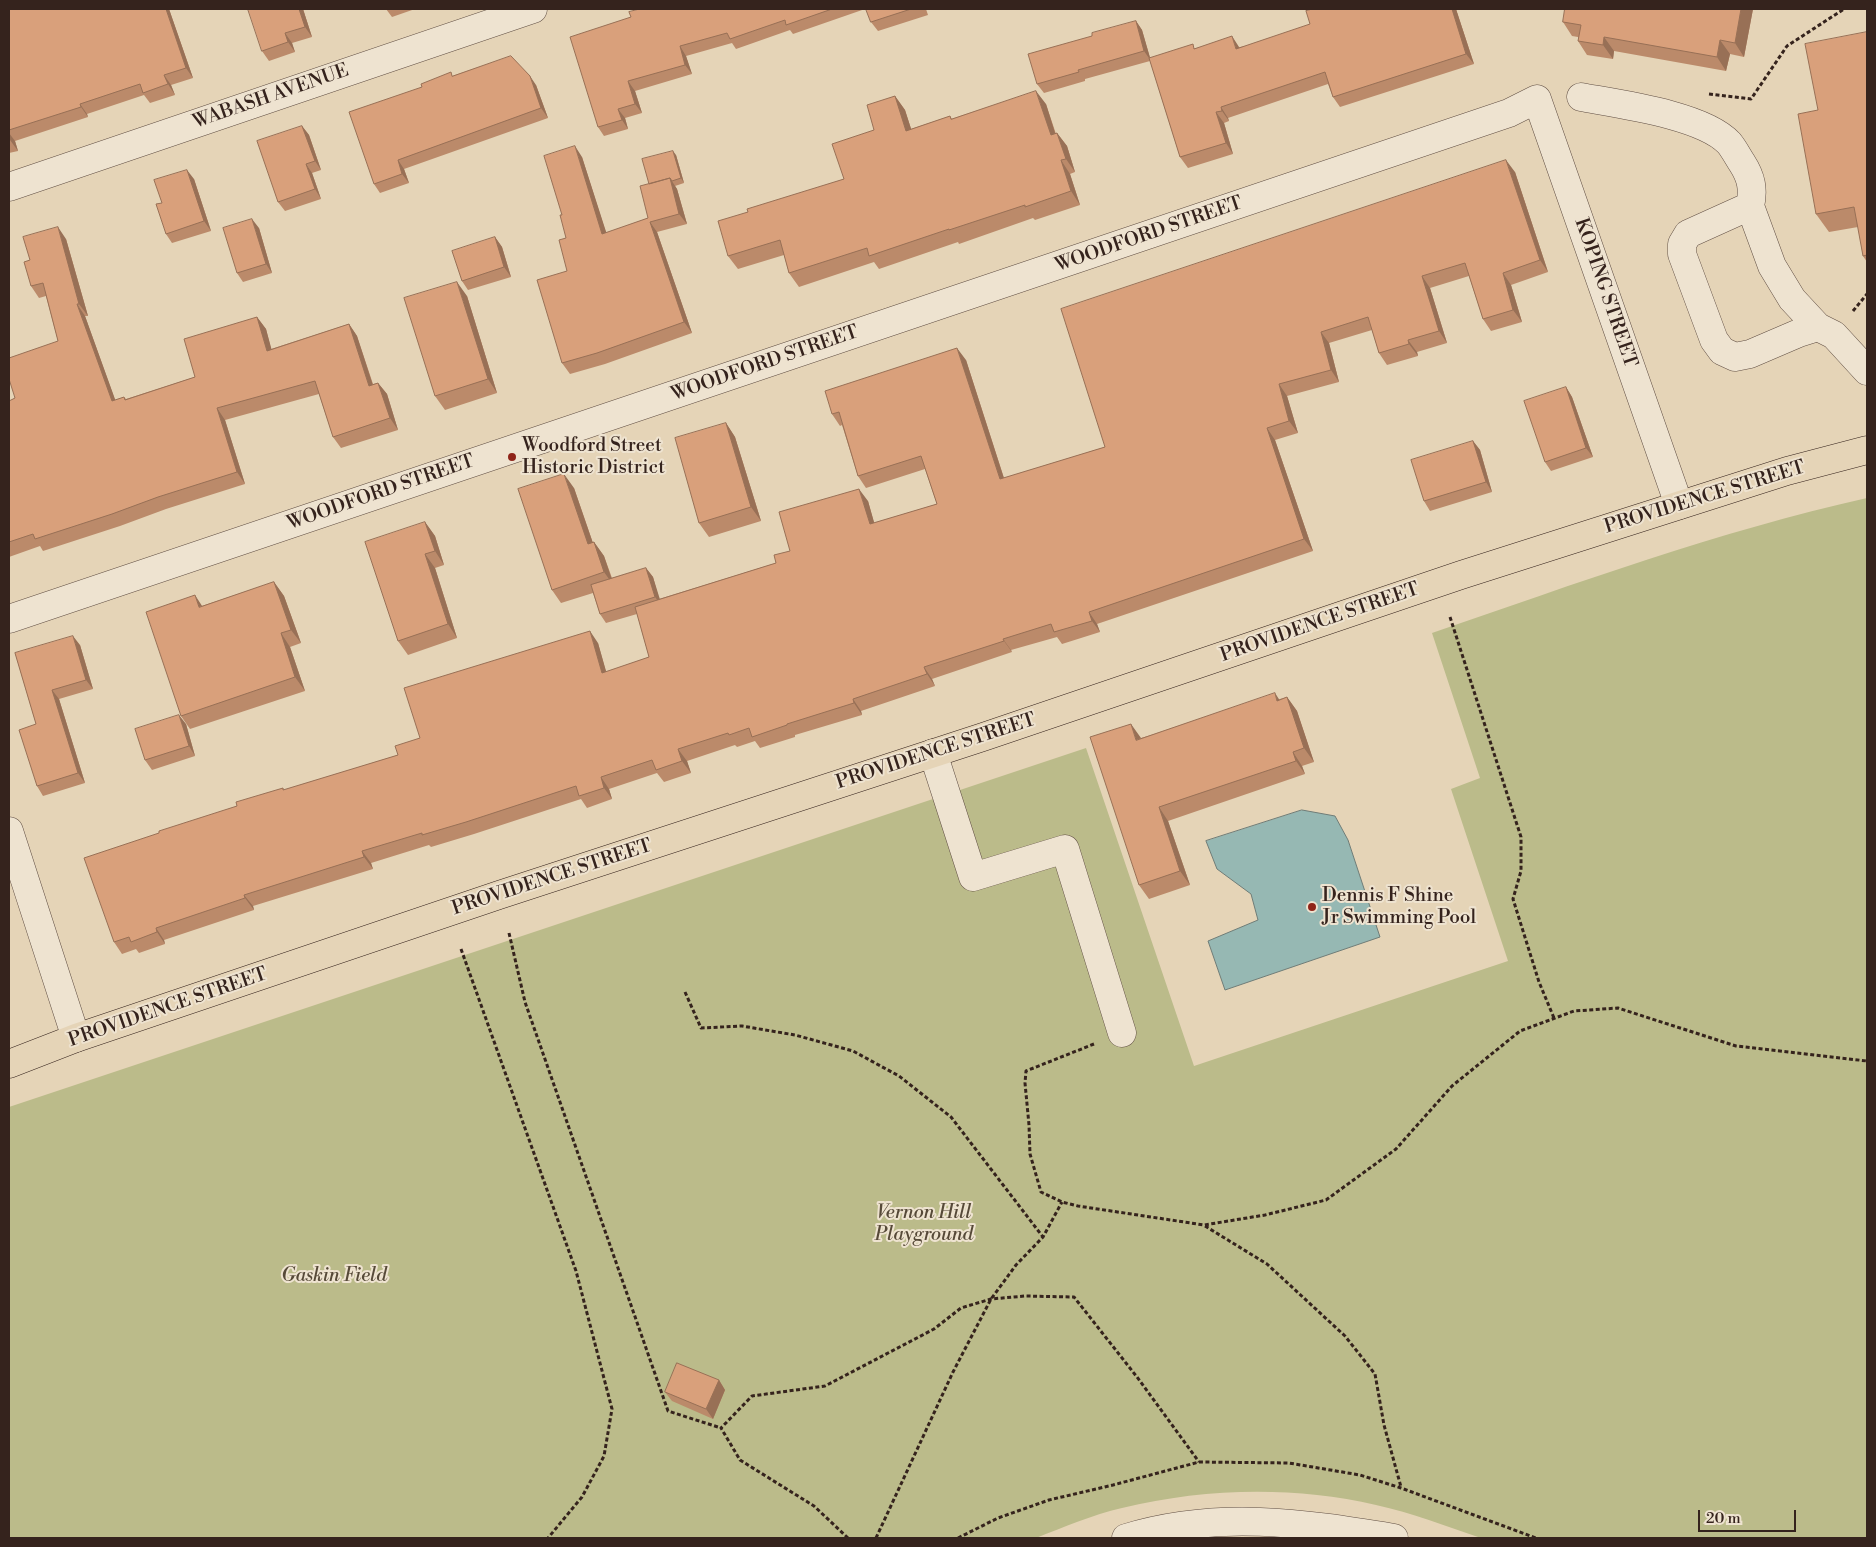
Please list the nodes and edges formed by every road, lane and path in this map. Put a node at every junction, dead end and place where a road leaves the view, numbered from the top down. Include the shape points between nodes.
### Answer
1 (533, 9) edge
2 (1844, 9) edge
3 (1703, 93) dead end
4 (1581, 96) dead end
5 (1520, 107) joint
6 (9, 187) edge
7 (1750, 206) junction
8 (1867, 294) edge
9 (1853, 312) dead end
10 (1818, 327) junction
11 (1867, 371) edge
12 (1867, 450) edge
13 (1679, 505) junction
14 (1450, 617) dead end
15 (9, 619) edge
16 (934, 753) junction
17 (9, 832) edge
18 (509, 934) dead end
19 (461, 949) dead end
20 (685, 992) dead end
21 (1554, 1018) junction
22 (1122, 1033) joint
23 (76, 1038) junction
24 (1867, 1061) edge
25 (9, 1064) edge
26 (1062, 1202) junction
27 (1204, 1225) junction
28 (1043, 1237) junction
29 (991, 1299) junction
30 (721, 1428) junction
31 (1199, 1462) junction
32 (1402, 1488) junction
33 (548, 1538) edge
34 (848, 1538) edge
35 (876, 1538) edge
36 (958, 1538) edge
37 (1126, 1538) edge
38 (1394, 1538) edge
39 (1536, 1538) edge

1 - 6 street, WABASH AVENUE
2 - 3 path via 1788,46 1751,99
4 - 7 street via 1702,124 1729,143 1750,176
5 - 13 street, KOPING STREET via 1537,99
5 - 15 street, WOODFORD STREET
7 - 10 street via 1772,266 1792,299
7 - 10 street via 1688,234 1682,244 1682,254 1714,340 1722,351 1735,357
8 - 9 path
10 - 11 street via 1834,335
12 - 13 main road, PROVIDENCE STREET
13 - 16 main road, PROVIDENCE STREET
14 - 21 path via 1521,837 1521,871 1513,899
16 - 22 street via 973,877 1065,849
16 - 23 main road, PROVIDENCE STREET
17 - 23 street
18 - 30 path via 525,1002 668,1411
19 - 33 path via 576,1271 612,1408 604,1456 582,1497
20 - 28 path via 701,1028 742,1026 794,1035 853,1050 899,1076 951,1118
21 - 24 path via 1574,1011 1618,1008 1736,1046
21 - 27 path via 1520,1031 1452,1086 1396,1149 1326,1200
22 - 26 path via 1026,1071 1030,1154 1041,1192
23 - 25 main road, PROVIDENCE STREET
26 - 27 path
26 - 28 path
27 - 32 path via 1267,1264 1345,1336 1375,1374 1384,1425
28 - 29 path via 1016,1265
29 - 30 path via 961,1308 934,1329 824,1386 752,1396
29 - 31 path via 1074,1297
29 - 35 path via 953,1372
30 - 34 path via 740,1460 814,1506
31 - 32 path via 1290,1463 1360,1476
31 - 36 path via 1049,1500 998,1518
32 - 39 path
37 - 38 street via 1212,1522 1260,1521

